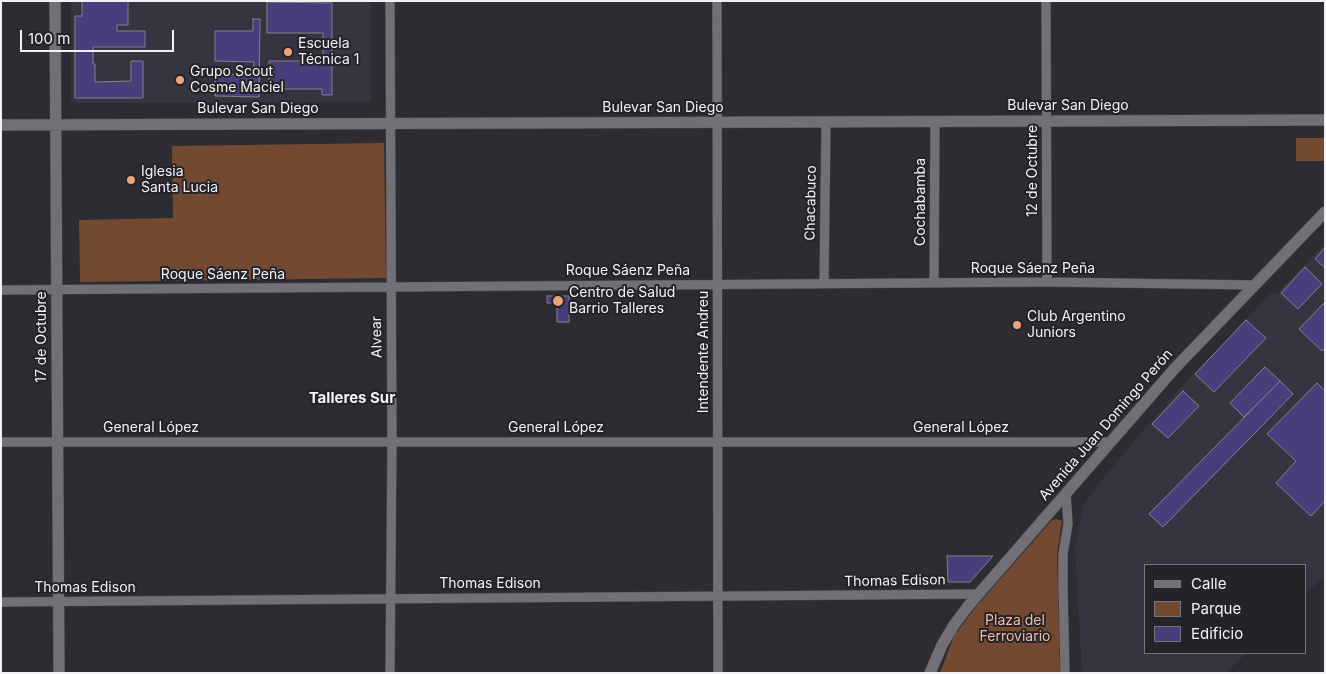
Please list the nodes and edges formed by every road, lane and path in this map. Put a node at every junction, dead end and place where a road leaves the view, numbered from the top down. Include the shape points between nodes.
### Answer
1 (55, 1) edge
2 (390, 1) edge
3 (718, 1) edge
4 (1046, 1) edge
5 (1325, 120) edge
6 (1046, 121) junction
7 (826, 122) junction
8 (935, 122) junction
9 (718, 123) junction
10 (390, 124) junction
11 (56, 125) junction
12 (1, 126) edge
13 (1325, 212) edge
14 (1047, 282) junction
15 (934, 283) junction
16 (718, 284) junction
17 (824, 284) junction
18 (1255, 285) junction
19 (390, 287) junction
20 (1, 290) edge
21 (57, 290) junction
22 (1, 442) edge
23 (58, 442) junction
24 (392, 442) junction
25 (718, 442) junction
26 (1110, 442) junction
27 (1066, 493) junction
28 (979, 594) junction
29 (718, 596) junction
30 (392, 599) junction
31 (1, 602) edge
32 (59, 602) junction
33 (59, 673) edge
34 (390, 673) edge
35 (718, 673) edge
36 (930, 673) edge
37 (1065, 673) edge

1 - 11 street, 17 de Octubre
2 - 10 street, Alvear
3 - 9 street, Intendente Andreu
4 - 6 street, 12 de Octubre
5 - 6 street, Bulevar San Diego
6 - 8 street, Bulevar San Diego
6 - 14 street, 12 de Octubre
7 - 8 street, Bulevar San Diego
7 - 9 street, Bulevar San Diego
7 - 17 street, Chacabuco
8 - 15 street, Cochabamba
9 - 10 street, Bulevar San Diego
9 - 16 street, Intendente Andreu
10 - 11 street, Bulevar San Diego
10 - 19 street, Alvear
11 - 12 street, Bulevar San Diego
11 - 21 street, 17 de Octubre
13 - 18 street, Avenida Juan Domingo Perón
14 - 15 street, Roque Sáenz Peña
14 - 18 street, Roque Sáenz Peña
15 - 17 street, Roque Sáenz Peña
16 - 17 street, Roque Sáenz Peña
16 - 19 street, Roque Sáenz Peña
16 - 25 street, Intendente Andreu
18 - 26 street, Avenida Juan Domingo Perón
19 - 21 street, Roque Sáenz Peña
19 - 24 street, Alvear
20 - 21 street, Roque Sáenz Peña
21 - 23 street, 17 de Octubre
22 - 23 street, General López
23 - 24 street, General López
23 - 32 street, 17 de Octubre
24 - 25 street, General López
24 - 30 street, Alvear
25 - 26 street, General López
25 - 29 street, Intendente Andreu
26 - 27 street, Avenida Juan Domingo Perón
27 - 28 street, Avenida Juan Domingo Perón
27 - 37 street via 1068,524 1063,554
28 - 29 street, Thomas Edison
28 - 36 street, Avenida Juan Domingo Perón via 954,625
29 - 30 street, Thomas Edison
29 - 35 street, Intendente Andreu
30 - 32 street, Thomas Edison
30 - 34 street, Alvear
31 - 32 street, Thomas Edison
32 - 33 street, 17 de Octubre

